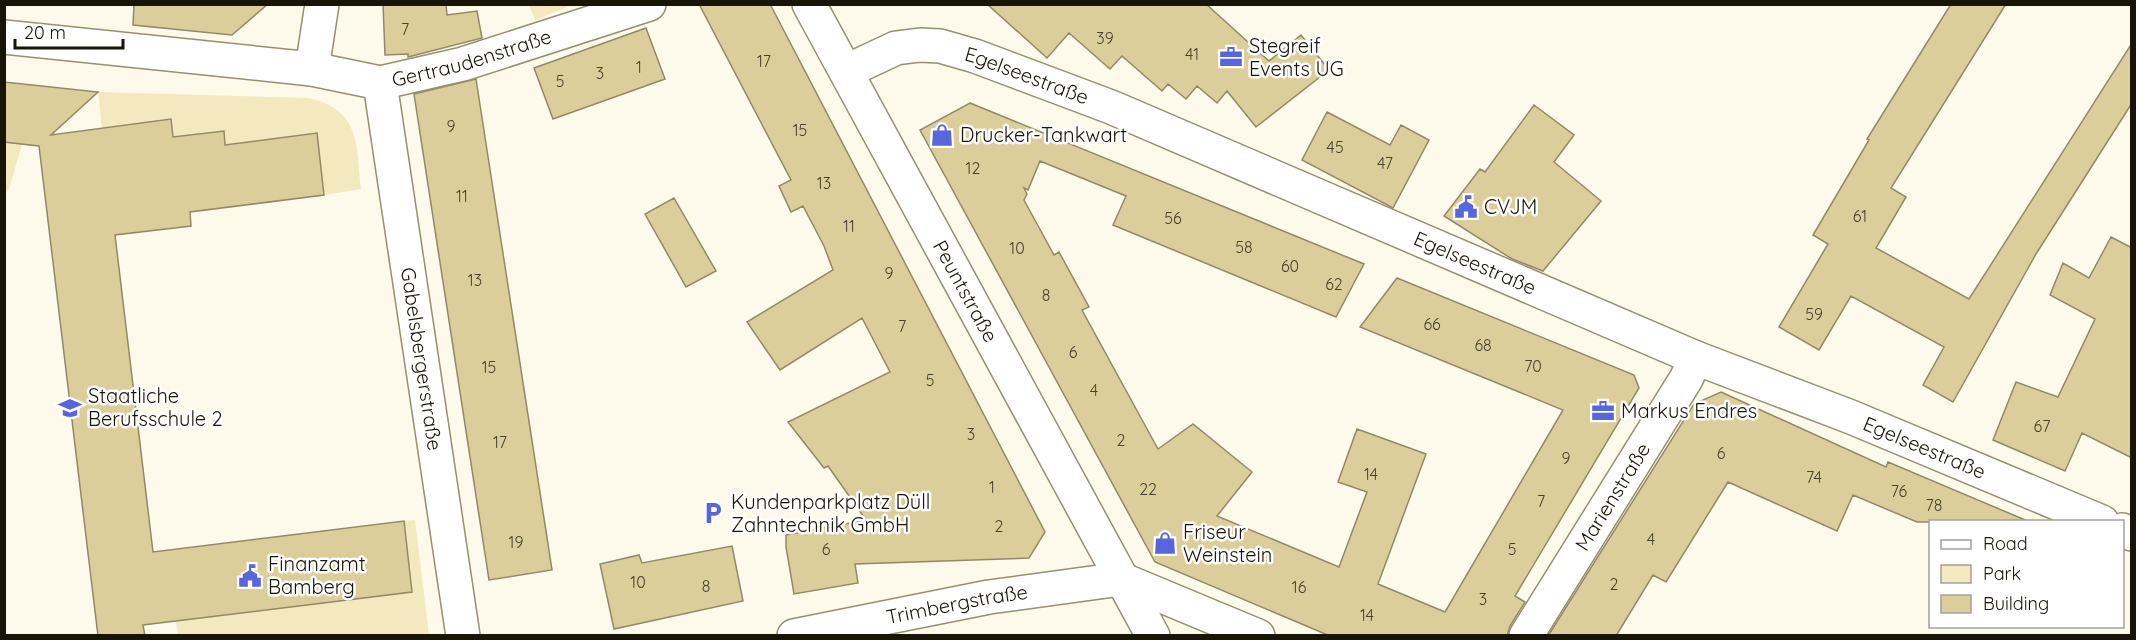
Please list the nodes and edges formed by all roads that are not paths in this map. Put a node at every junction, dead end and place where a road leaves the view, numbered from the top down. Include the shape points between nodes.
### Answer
1 (322, 4) edge
2 (649, 4) edge
3 (809, 4) edge
4 (4, 38) edge
5 (312, 69) junction
6 (847, 71) junction
7 (380, 83) junction
8 (1696, 358) junction
9 (2097, 520) edge
10 (1121, 579) junction
11 (463, 636) edge
12 (794, 636) edge
13 (1153, 636) edge
14 (1258, 636) edge
15 (1526, 636) edge

1 - 5 street
2 - 7 street, Gertraudenstraße via 463,64
3 - 6 street, Peuntstraße
4 - 5 street, Gertraudenstraße
5 - 7 street, Gertraudenstraße
6 - 8 street, Egelseestraße via 896,48 912,46 940,46 975,56 1137,118
6 - 10 street, Peuntstraße
7 - 11 street, Gabelsbergerstraße
8 - 9 street, Egelseestraße via 1851,417
8 - 15 street, Marienstraße
10 - 12 street, Trimbergstraße via 989,597
10 - 13 street, Peuntstraße
10 - 14 street

